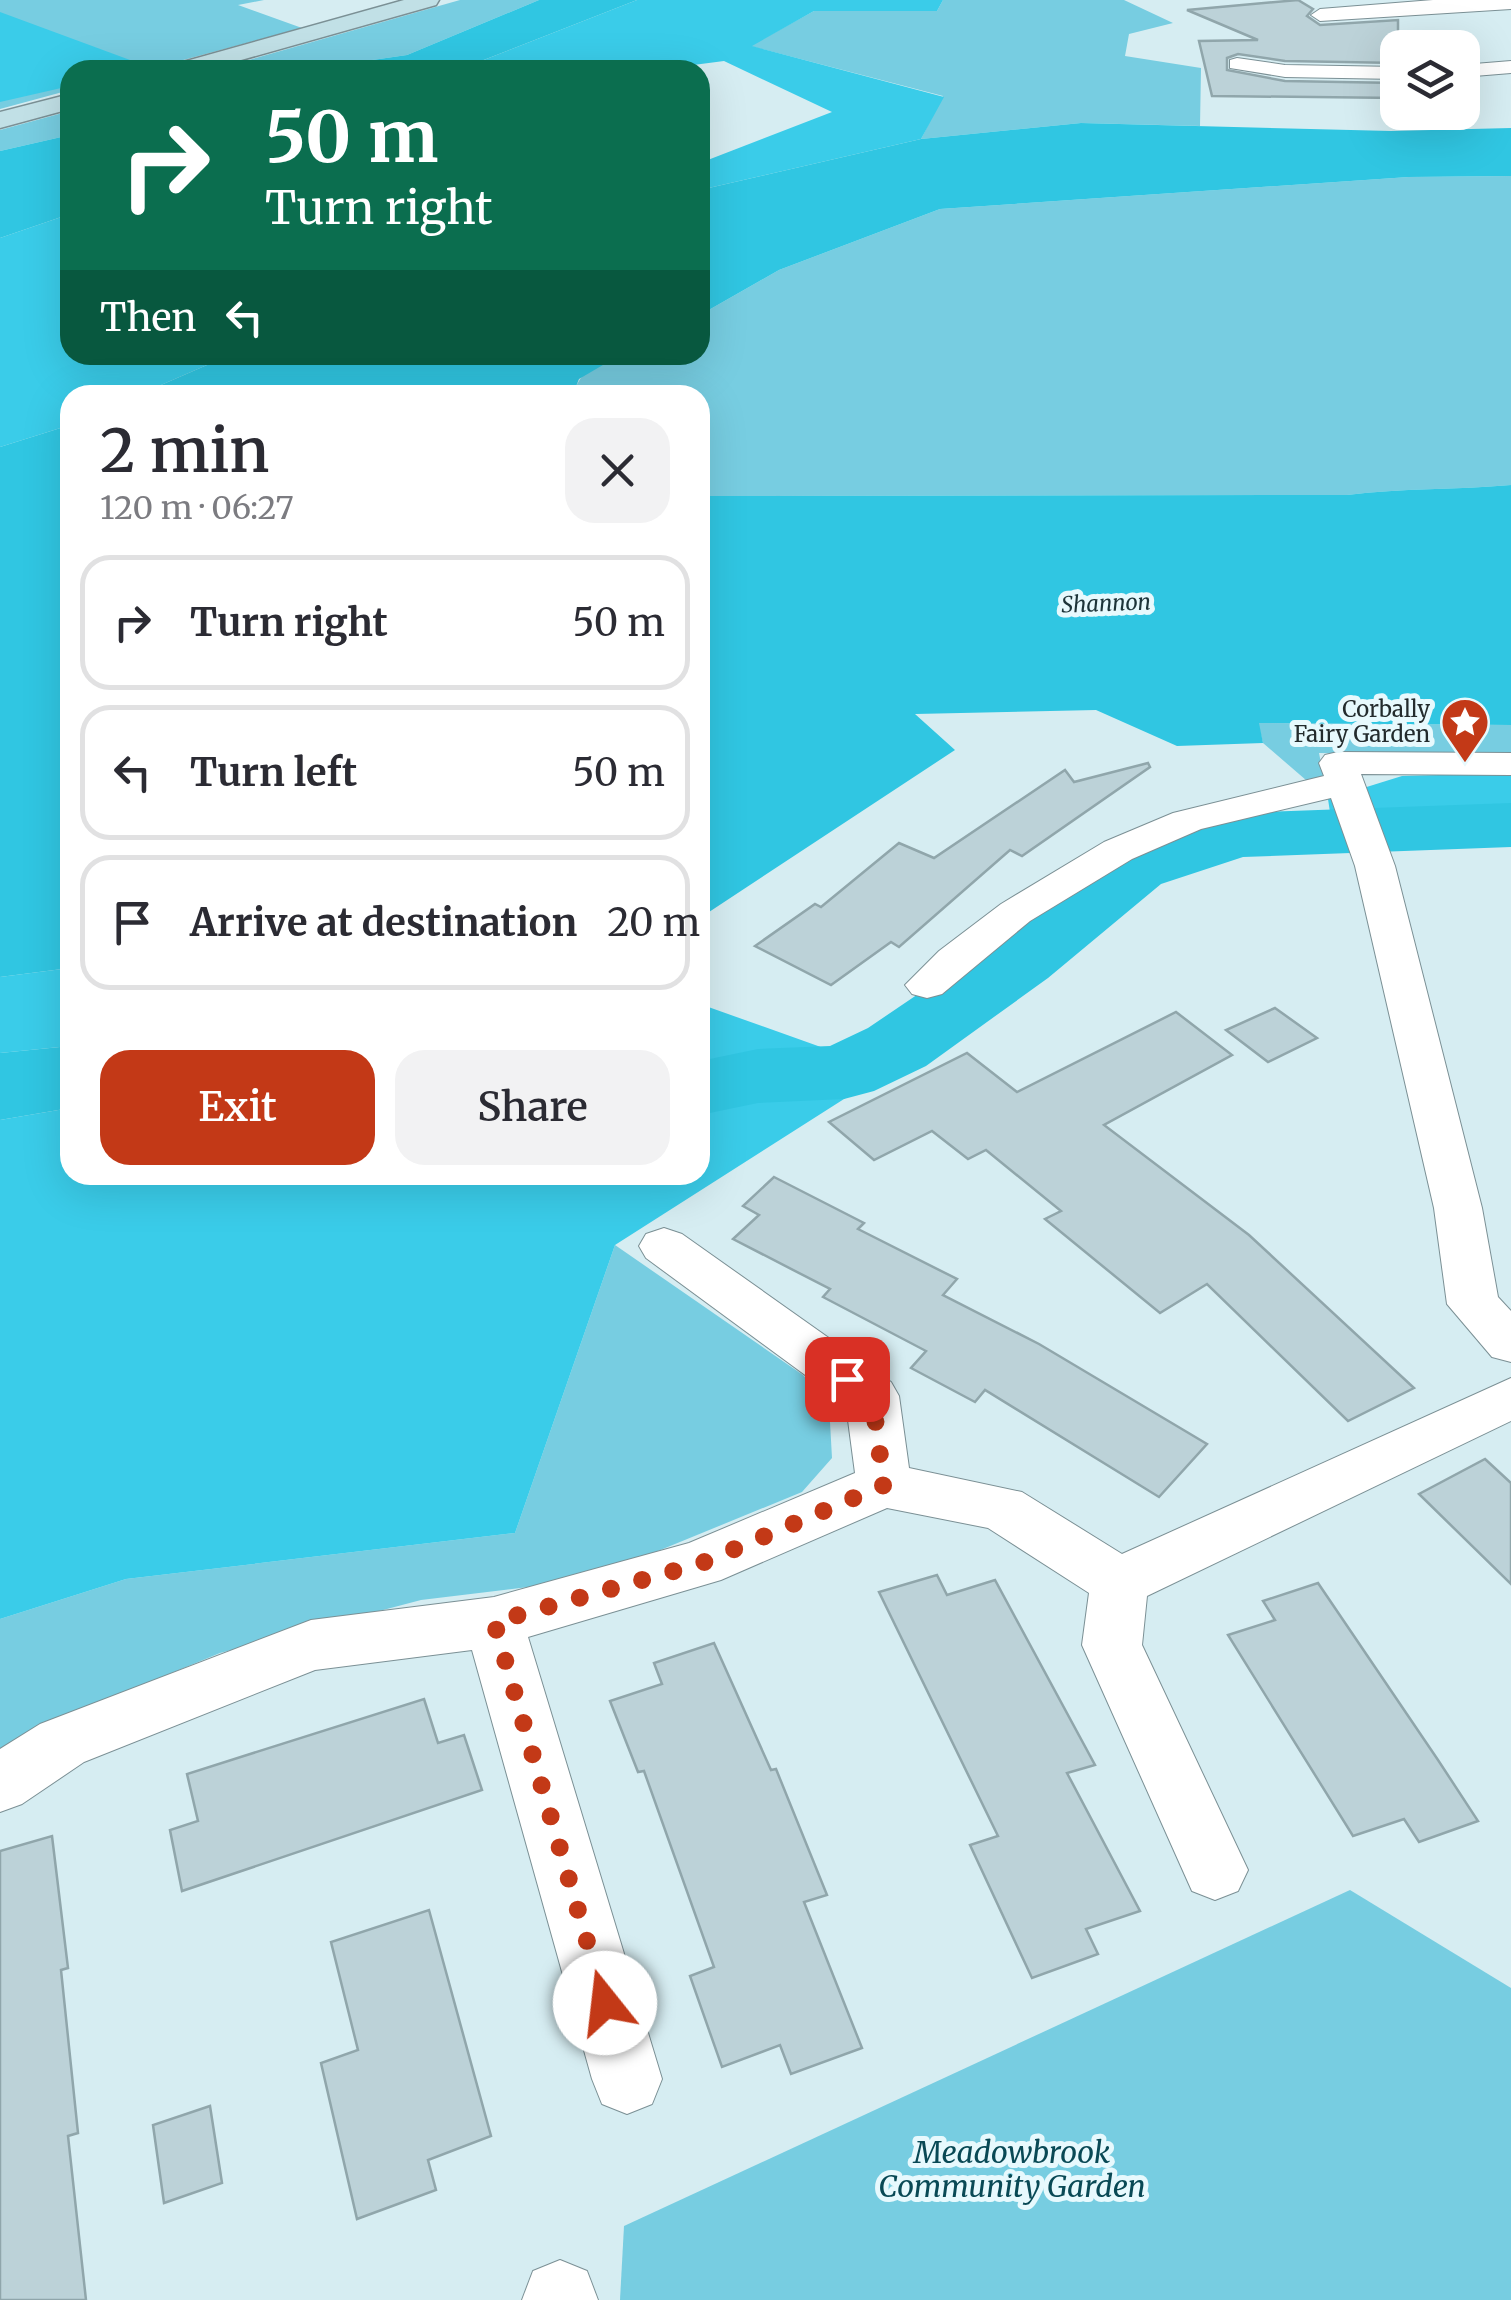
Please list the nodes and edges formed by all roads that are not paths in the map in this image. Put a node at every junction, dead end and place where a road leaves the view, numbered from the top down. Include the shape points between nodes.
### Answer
1 (428, 0) edge
2 (1511, 3) edge
3 (1320, 16) dead end
4 (215, 60) edge
5 (1237, 64) dead end
6 (1511, 68) edge
7 (1480, 70) edge
8 (1380, 73) edge
9 (60, 104) edge
10 (0, 120) edge
11 (1511, 764) edge
12 (1348, 786) junction
13 (927, 984) dead end
14 (664, 1246) dead end
15 (1511, 1343) edge
16 (1511, 1398) edge
17 (884, 1485) junction
18 (1119, 1582) junction
19 (494, 1622) junction
20 (0, 1784) edge
21 (1216, 1870) dead end
22 (627, 2080) dead end

1 - 4 main road
2 - 3 street
5 - 8 street
6 - 7 street
9 - 10 main road
11 - 12 street via 1338,763
12 - 13 street via 1186,822 1096,862 971,944
12 - 15 street via 1375,866 1458,1208 1473,1304
14 - 17 street via 872,1396
16 - 18 street
17 - 18 street via 1002,1508
17 - 19 street via 702,1563
18 - 21 street via 1112,1645
19 - 20 street via 312,1645 62,1743
19 - 22 street

